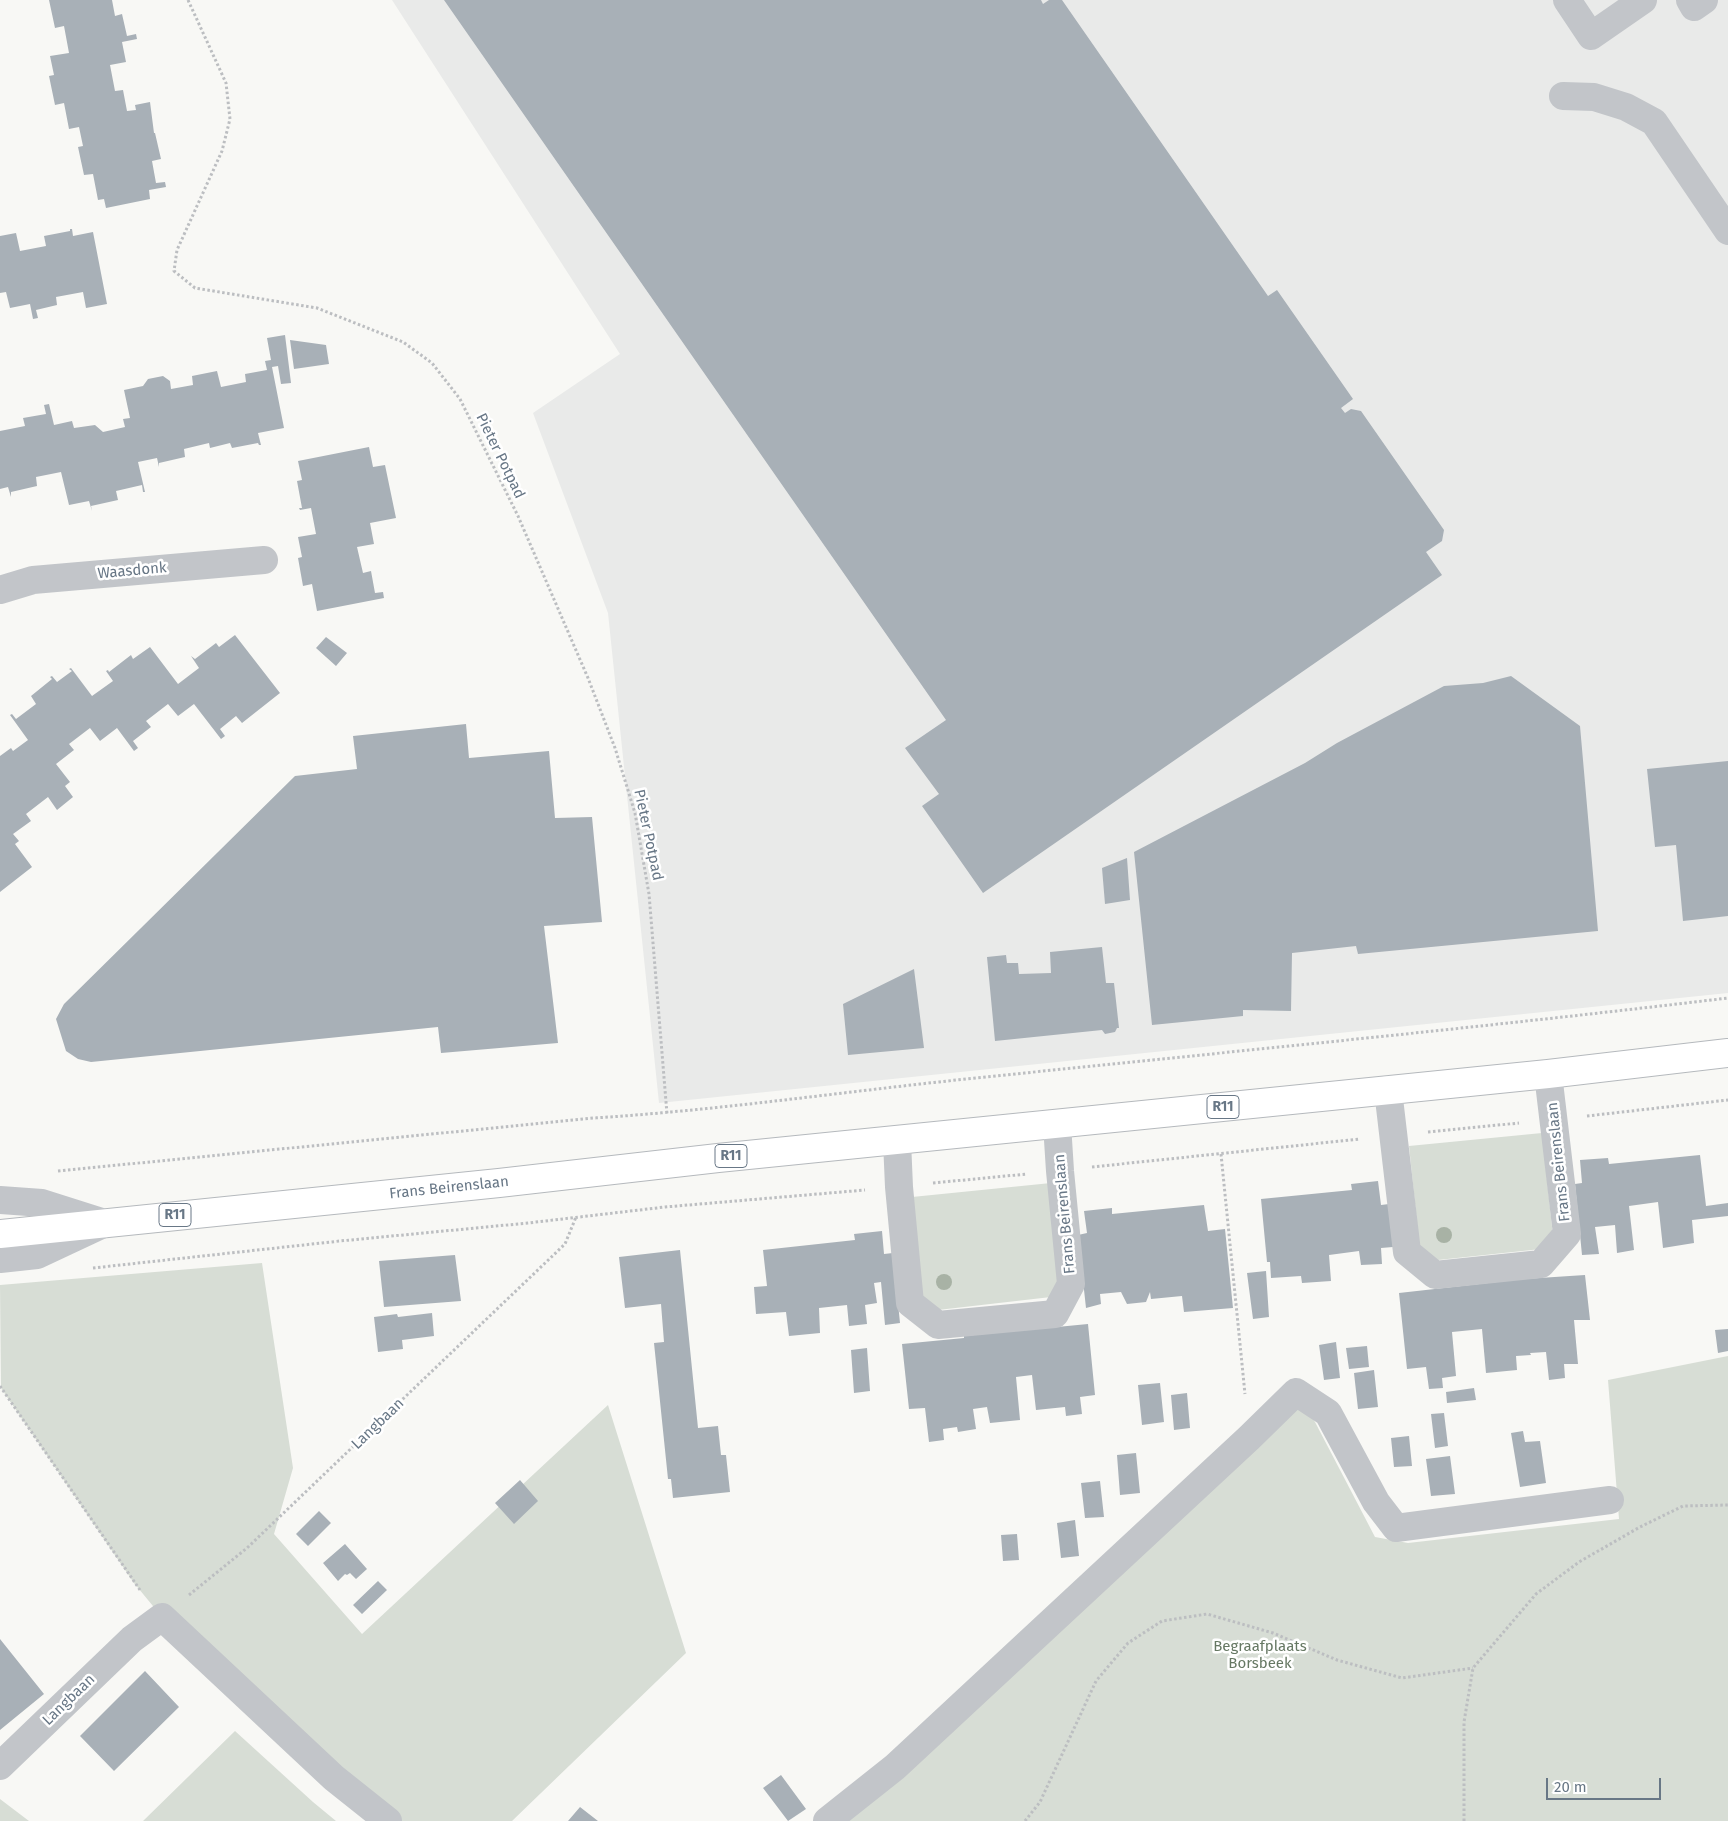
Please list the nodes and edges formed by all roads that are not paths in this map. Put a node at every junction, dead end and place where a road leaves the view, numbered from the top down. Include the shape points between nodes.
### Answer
1 (1567, 0) edge
2 (1643, 0) edge
3 (1563, 96) dead end
4 (1728, 231) edge
5 (264, 560) dead end
6 (0, 590) edge
7 (1728, 1053) edge
8 (1548, 1074) junction
9 (1388, 1090) junction
10 (1057, 1124) junction
11 (897, 1140) junction
12 (0, 1200) edge
13 (105, 1223) junction
14 (0, 1234) edge
15 (0, 1259) edge
16 (1610, 1500) dead end
17 (0, 1766) edge
18 (388, 1821) edge
19 (827, 1821) edge

1 - 2 street via 1591,36
3 - 4 street via 1594,97 1626,106 1654,122
5 - 6 street, Waasdonk via 33,580
7 - 8 main road, Frans Beirenslaan / R11
8 - 9 main road, Frans Beirenslaan / R11
8 - 9 street, Frans Beirenslaan via 1567,1234 1542,1264 1435,1276 1407,1252
9 - 10 main road, Frans Beirenslaan / R11
10 - 11 main road, Frans Beirenslaan / R11
10 - 11 street, Frans Beirenslaan via 1071,1284 1055,1314 938,1325 910,1304
11 - 13 main road, Frans Beirenslaan / R11
12 - 13 street via 42,1202
13 - 14 main road, Frans Beirenslaan / R11
13 - 15 street via 37,1255
16 - 19 street via 1396,1528 1376,1502 1328,1413 1296,1392 895,1766
17 - 18 street, Langbaan via 132,1639 162,1617 334,1778

